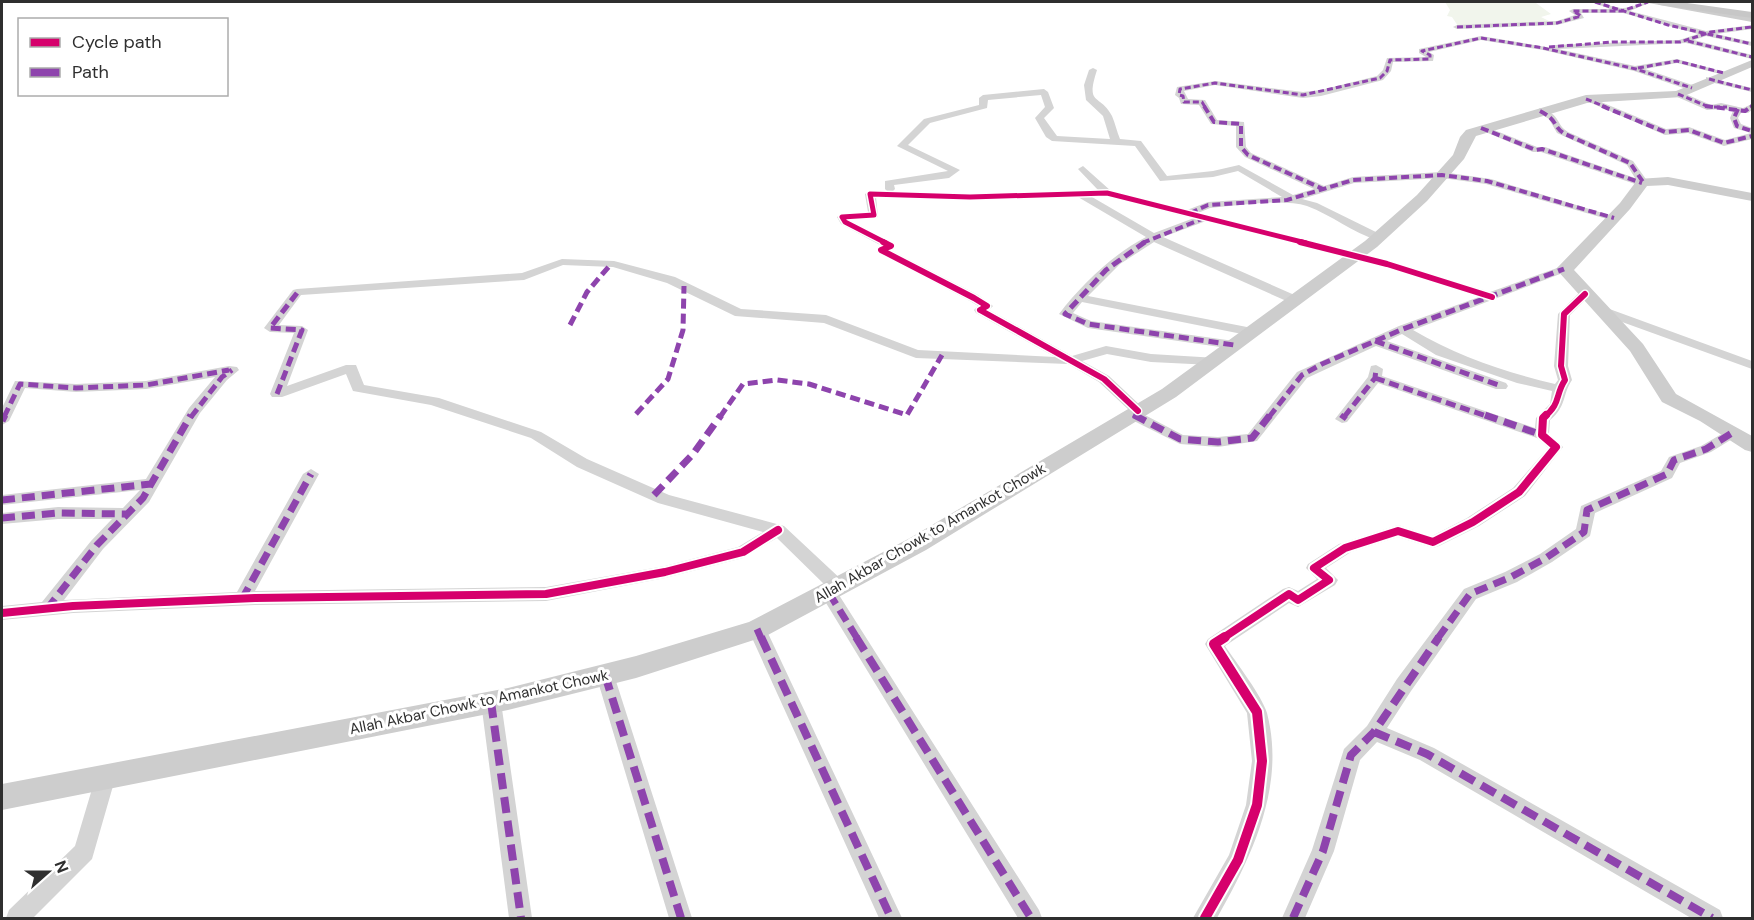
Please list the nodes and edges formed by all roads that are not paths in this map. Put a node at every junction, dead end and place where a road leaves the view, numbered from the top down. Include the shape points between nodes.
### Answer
1 (1595, 2) edge
2 (1648, 2) edge
3 (1660, 2) edge
4 (1622, 11) junction
5 (1752, 17) edge
6 (1752, 27) edge
7 (1707, 34) junction
8 (1481, 38) junction
9 (1685, 41) junction
10 (1752, 44) edge
11 (1544, 48) junction
12 (1752, 57) edge
13 (1752, 63) edge
14 (1632, 69) junction
15 (1093, 70) dead end
16 (1724, 73) junction
17 (1709, 79) junction
18 (1692, 88) junction
19 (1752, 90) edge
20 (1677, 94) junction
21 (1586, 99) junction
22 (1752, 106) edge
23 (1738, 110) junction
24 (1540, 111) junction
25 (1481, 128) junction
26 (1751, 136) edge
27 (1116, 142) junction
28 (1083, 169) dead end
29 (1442, 175) junction
30 (1643, 182) junction
31 (1323, 189) junction
32 (890, 192) junction
33 (1079, 194) junction
34 (1107, 194) junction
35 (1752, 197) edge
36 (1292, 199) junction
37 (1187, 214) junction
38 (1614, 218) junction
39 (1202, 219) junction
40 (1378, 237) junction
41 (1155, 238) junction
42 (1354, 257) junction
43 (1564, 269) junction
44 (1585, 294) junction
45 (1492, 297) junction
46 (1079, 298) junction
47 (1295, 300) junction
48 (1604, 311) junction
49 (1403, 329) junction
50 (1243, 338) junction
51 (1375, 341) junction
52 (1073, 360) junction
53 (1212, 361) junction
54 (1752, 365) edge
55 (1501, 386) dead end
56 (1559, 388) junction
57 (1136, 413) junction
58 (1342, 419) dead end
59 (2, 421) edge
60 (1732, 433) junction
61 (1542, 435) junction
62 (1752, 446) edge
63 (311, 474) dead end
64 (151, 484) junction
65 (2, 500) edge
66 (126, 514) junction
67 (2, 518) edge
68 (778, 530) junction
69 (834, 591) junction
70 (242, 598) junction
71 (47, 609) junction
72 (2, 613) edge
73 (757, 629) junction
74 (605, 675) junction
75 (491, 702) junction
76 (1374, 732) junction
77 (105, 779) junction
78 (2, 797) edge
79 (16, 918) edge
80 (521, 918) edge
81 (681, 918) edge
82 (891, 918) edge
83 (1031, 918) edge
84 (1205, 918) edge
85 (1293, 918) edge
86 (1712, 918) edge

1 - 4 street
2 - 4 street
2 - 5 main road
3 - 5 main road
4 - 7 street
4 - 8 street via 1573,11 1581,16 1557,23 1457,27
6 - 7 street
7 - 9 street
7 - 10 street
8 - 11 street
8 - 31 street via 1422,51 1430,59 1390,60 1380,78 1321,93 1303,95 1215,83 1180,89 1184,102 1202,102 1214,122 1241,124 1241,147 1248,155
9 - 11 street
9 - 12 street
11 - 14 street
13 - 16 main road
14 - 16 street via 1677,61
14 - 18 street
15 - 27 street via 1088,85 1090,100 1107,115
16 - 17 main road
17 - 18 main road
17 - 19 street
18 - 20 main road
20 - 21 main road
20 - 23 street via 1710,108
21 - 24 main road
21 - 26 street via 1665,132 1689,130 1724,143
22 - 23 street
23 - 26 street via 1734,118 1737,126
24 - 25 main road
24 - 30 street via 1553,117 1565,134 1630,163
25 - 29 main road, Allah Akbar Chowk to Amankot Chowk via 1466,137 1459,156
25 - 30 street via 1536,150
27 - 32 street via 1055,139 1048,135 1039,118 1050,108 1044,92 983,98 984,106 927,121 902,146 955,170 949,175 889,183
27 - 36 street via 1138,143 1164,179 1239,168
28 - 34 street
29 - 31 street via 1353,180
29 - 38 street via 1487,181
29 - 40 main road, Allah Akbar Chowk to Amankot Chowk
30 - 35 main road via 1668,181
30 - 38 main road
31 - 36 street
32 - 33 street via 970,197
32 - 52 street via 870,194 874,215 842,217 891,246 881,250 931,277 954,284 987,306 980,310
33 - 34 street
33 - 41 street
34 - 37 street
36 - 37 street via 1208,205
36 - 40 street via 1313,204
37 - 39 street
38 - 43 main road
39 - 41 street
39 - 42 street
40 - 42 main road, Allah Akbar Chowk to Amankot Chowk
41 - 46 street via 1131,250
41 - 47 street
42 - 45 street
42 - 47 main road, Allah Akbar Chowk to Amankot Chowk
43 - 44 main road
43 - 45 street
44 - 48 main road
44 - 56 street via 1564,314 1561,366 1565,380
45 - 49 street
46 - 50 street
46 - 50 street via 1065,315 1088,324
47 - 50 main road, Allah Akbar Chowk to Amankot Chowk
48 - 54 street
48 - 60 main road via 1637,348 1669,398
49 - 51 street
49 - 56 street via 1441,352 1522,380
50 - 53 main road, Allah Akbar Chowk to Amankot Chowk
51 - 55 street
51 - 57 street via 1302,375 1252,438 1218,442 1180,439
52 - 53 street via 1106,350 1151,358
52 - 57 street via 1104,379
52 - 68 street via 916,354 826,319 739,313 671,280 614,264 562,262 524,276 300,293 270,328 302,330 277,394 351,368 358,388 434,401 525,431 664,500
53 - 57 main road, Allah Akbar Chowk to Amankot Chowk
56 - 61 street via 1560,399 1544,418
57 - 69 main road, Allah Akbar Chowk to Amankot Chowk
58 - 61 street via 1376,374
59 - 64 street via 20,384 76,388 146,385 232,370 194,411
60 - 62 main road
60 - 76 street via 1706,449 1674,460 1667,474 1587,510 1584,532 1520,572 1470,594
61 - 84 street via 1556,447 1519,492 1473,522 1433,542 1398,531 1345,548 1314,568 1329,580 1298,600 1289,594 1214,644 1257,712 1262,761 1257,805 1238,860
63 - 70 street
64 - 65 street
64 - 66 street
66 - 67 street via 58,513
66 - 71 street
68 - 69 street
68 - 70 street via 743,552 666,572 546,594
69 - 73 main road, Allah Akbar Chowk to Amankot Chowk
69 - 83 street
70 - 71 street
71 - 72 street
73 - 74 main road, Allah Akbar Chowk to Amankot Chowk
73 - 82 street
74 - 75 main road, Allah Akbar Chowk to Amankot Chowk
74 - 81 street
75 - 77 main road, Allah Akbar Chowk to Amankot Chowk
75 - 80 street
76 - 85 street via 1351,755 1323,851
76 - 86 street via 1427,754
77 - 78 main road, Allah Akbar Chowk to Amankot Chowk
77 - 79 street via 84,852

